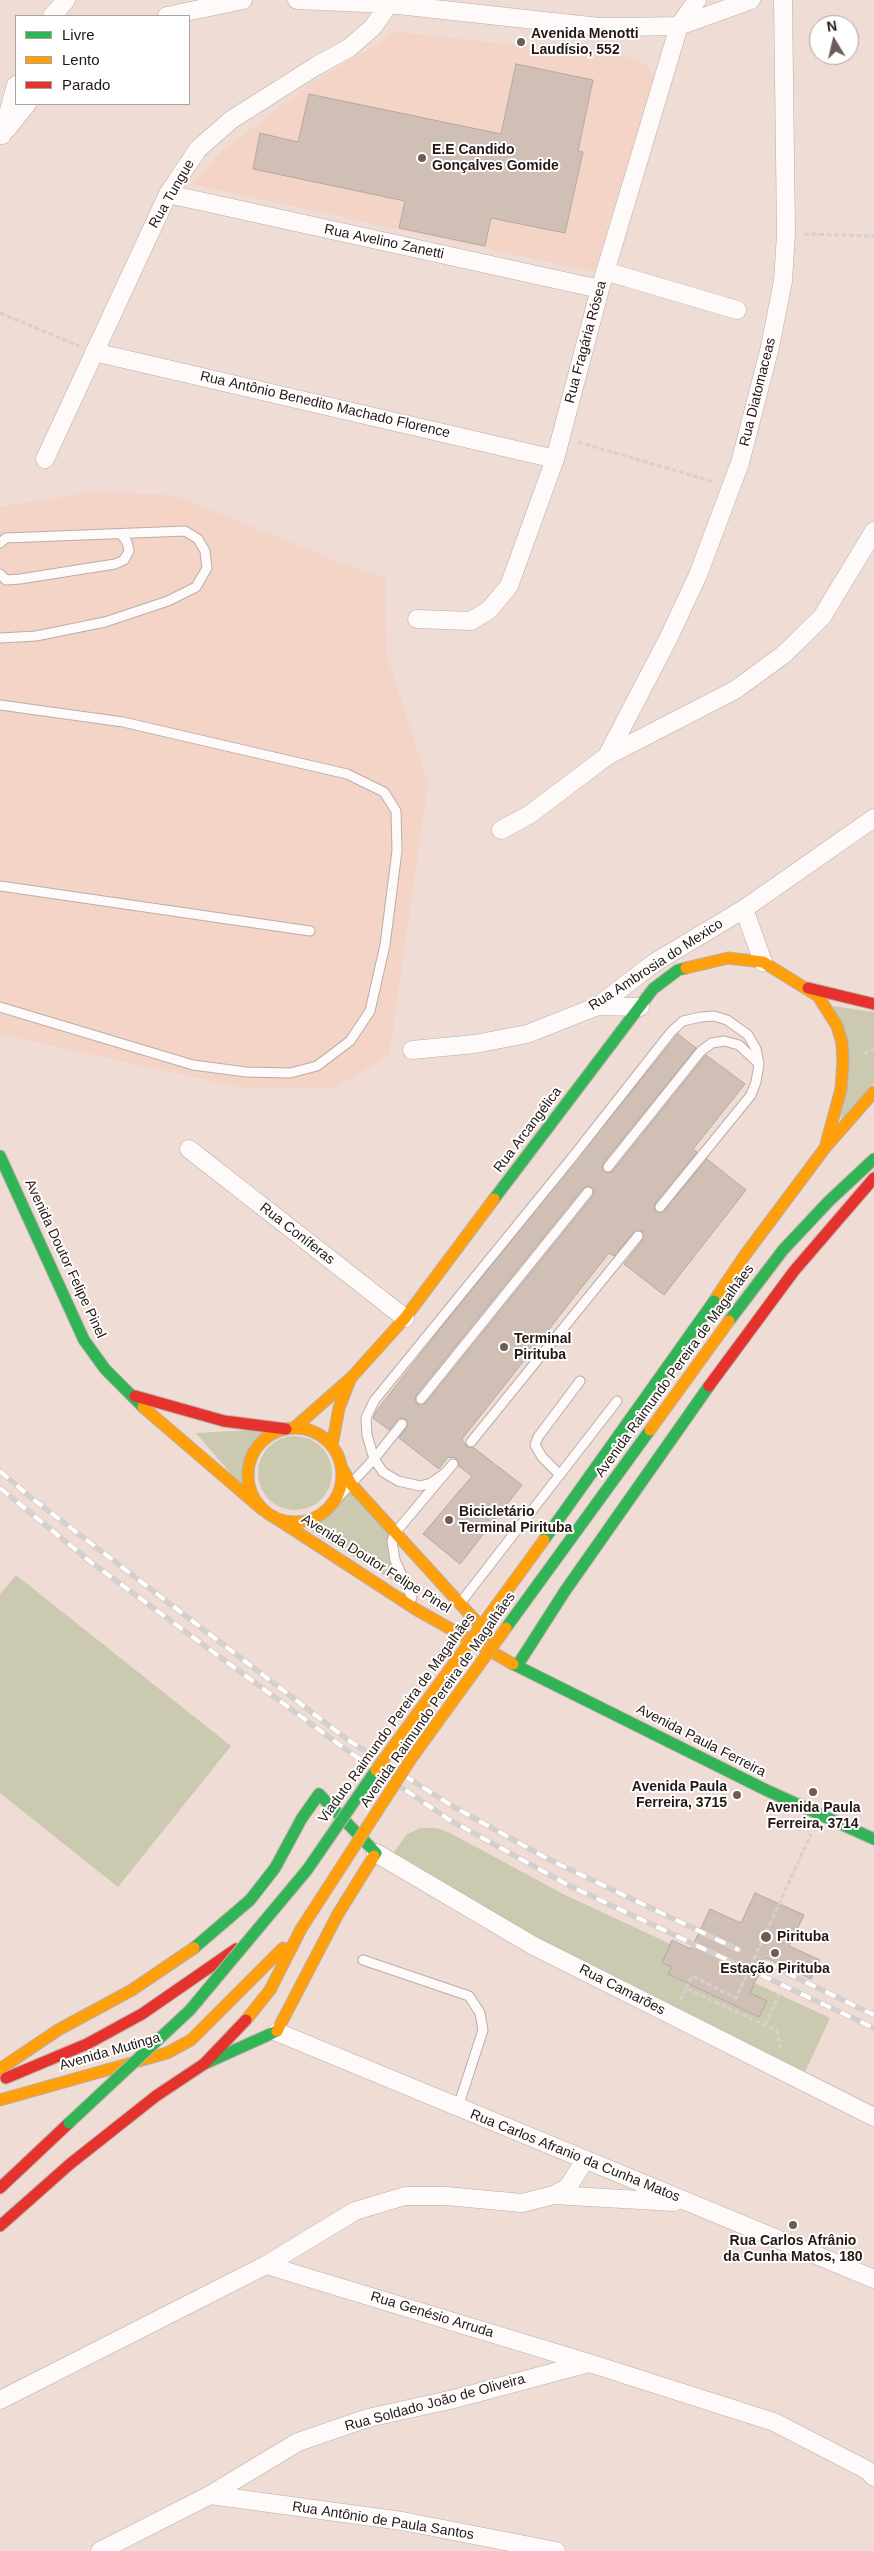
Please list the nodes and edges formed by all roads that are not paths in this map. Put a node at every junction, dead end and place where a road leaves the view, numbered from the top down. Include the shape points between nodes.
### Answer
1 (66, 0) edge
2 (243, 0) edge
3 (297, 0) edge
4 (697, 0) edge
5 (751, 0) edge
6 (783, 0) edge
7 (388, 2) edge
8 (53, 15) edge
9 (172, 15) edge
10 (678, 26) junction
11 (15, 88) edge
12 (26, 105) edge
13 (1, 137) edge
14 (168, 194) junction
15 (606, 271) junction
16 (600, 288) junction
17 (737, 310) dead end
18 (94, 352) junction
19 (45, 459) dead end
20 (555, 460) junction
21 (874, 531) edge
22 (120, 534) junction
23 (0, 543) edge
24 (0, 574) edge
25 (417, 619) dead end
26 (0, 638) edge
27 (0, 705) edge
28 (607, 756) junction
29 (874, 818) edge
30 (501, 830) dead end
31 (0, 886) edge
32 (744, 909) junction
33 (310, 930) dead end
34 (763, 962) junction
35 (805, 987) junction
36 (874, 1004) edge
37 (598, 1006) junction
38 (0, 1007) edge
39 (640, 1008) junction
40 (412, 1050) dead end
41 (759, 1064) junction
42 (874, 1092) edge
43 (825, 1148) junction
44 (189, 1149) dead end
45 (0, 1156) edge
46 (874, 1159) edge
47 (608, 1167) dead end
48 (874, 1178) edge
49 (588, 1192) dead end
50 (660, 1207) dead end
51 (638, 1236) dead end
52 (714, 1301) joint
53 (405, 1318) junction
54 (351, 1378) junction
55 (580, 1381) dead end
56 (128, 1394) junction
57 (421, 1400) dead end
58 (617, 1401) dead end
59 (402, 1424) dead end
60 (290, 1428) junction
61 (471, 1442) dead end
62 (332, 1446) junction
63 (374, 1459) junction
64 (453, 1464) dead end
65 (341, 1466) junction
66 (444, 1474) junction
67 (560, 1475) junction
68 (351, 1484) junction
69 (333, 1502) junction
70 (263, 1510) junction
71 (274, 1517) junction
72 (395, 1533) junction
73 (459, 1604) junction
74 (418, 1610) junction
75 (517, 1666) junction
76 (874, 1839) edge
77 (376, 1853) junction
78 (252, 1938) junction
79 (281, 1956) junction
80 (363, 1960) dead end
81 (270, 1990) junction
82 (275, 2018) junction
83 (204, 2064) junction
84 (0, 2069) edge
85 (0, 2080) edge
86 (0, 2100) edge
87 (458, 2107) junction
88 (874, 2117) edge
89 (585, 2160) junction
90 (0, 2188) edge
91 (554, 2195) junction
92 (689, 2203) junction
93 (0, 2226) edge
94 (266, 2265) junction
95 (874, 2279) edge
96 (589, 2363) junction
97 (0, 2400) edge
98 (874, 2476) edge
99 (210, 2494) junction
100 (100, 2551) edge
101 (556, 2551) edge

1 - 8 street
2 - 9 street
3 - 7 street
4 - 10 street, Rua Fragária Rósea
5 - 10 street
6 - 28 street, Rua Diatomaceas via 786,234 784,281 770,347 740,463 698,575
7 - 10 street via 599,27
7 - 14 street, Rua Tungue via 373,27 350,48 231,120 198,148
10 - 15 street, Rua Fragária Rósea
11 - 13 street
12 - 13 street
14 - 16 street, Rua Avelino Zanetti
14 - 18 street, Rua Tungue
15 - 16 street, Rua Fragária Rósea
15 - 17 street
16 - 20 street, Rua Fragária Rósea
18 - 19 street, Rua Tungue
18 - 20 street, Rua Antônio Benedito Machado Florence
20 - 25 street, Rua Fragária Rósea via 509,586 494,604 471,621
21 - 28 street via 822,617 783,655 735,690
22 - 23 lane via 6,538
22 - 24 lane via 129,551 124,560 115,564 20,580 6,580
22 - 26 lane via 185,531 198,539 205,551 207,568 196,587 168,601 105,622 36,636
27 - 38 lane via 123,722 347,774 384,792 396,811 397,851 385,946 370,1011 350,1041 317,1066 290,1073 246,1072 193,1065
28 - 30 street via 530,815
29 - 32 street, Rua Ambrosia do Mexico
31 - 33 lane
32 - 34 street
32 - 37 street, Rua Ambrosia do Mexico via 654,963
34 - 35 main road
34 - 39 main road, Rua Arcangélica via 728,958 678,970 653,989
35 - 36 main road
35 - 43 main road via 829,1010 842,1043 841,1088
37 - 39 street
37 - 40 street, Rua Ambrosia do Mexico via 527,1034 475,1044
39 - 53 main road, Rua Arcangélica
41 - 47 lane via 739,1044 712,1043 701,1052
41 - 50 lane via 751,1095
41 - 63 lane via 756,1049 748,1035 727,1020 702,1016 683,1021 671,1032 374,1401 366,1418
42 - 43 main road, Avenida Raimundo Pereira de Magalhães
43 - 52 main road, Avenida Raimundo Pereira de Magalhães
44 - 53 street, Rua Coníferas
45 - 56 main road, Avenida Doutor Felipe Pinel via 84,1340
46 - 79 main road, Avenida Raimundo Pereira de Magalhães, bridge via 783,1250 729,1321 411,1759
48 - 75 main road via 794,1271 721,1368 565,1591
49 - 57 lane
51 - 61 lane
52 - 78 main road, Viaduto Raimundo Pereira de Magalhães, bridge via 307,1870
53 - 54 main road, Rua Arcangélica
54 - 60 main road, Rua Arcangélica
54 - 62 main road, Rua Arcangélica via 339,1408
55 - 67 lane via 535,1445
56 - 60 main road via 224,1421
56 - 70 main road, Avenida Doutor Felipe Pinel
58 - 67 lane
59 - 63 lane
60 - 62 main road via 309,1430
60 - 70 main road via 268,1436 248,1467 252,1495
62 - 65 main road
63 - 66 lane via 390,1477 410,1485 420,1486
63 - 68 lane
64 - 66 lane
65 - 68 main road, Avenida Doutor Felipe Pinel
65 - 69 main road via 342,1479
66 - 72 lane
67 - 73 lane
68 - 69 lane
68 - 72 main road, Avenida Doutor Felipe Pinel
69 - 71 main road via 324,1512 306,1521 286,1522
70 - 71 main road
71 - 74 main road, Avenida Doutor Felipe Pinel
72 - 73 main road, Avenida Doutor Felipe Pinel
72 - 74 lane via 392,1542 395,1560
73 - 75 main road, Avenida Doutor Felipe Pinel
74 - 75 main road, Avenida Doutor Felipe Pinel
75 - 76 main road, Avenida Paula Ferreira via 766,1790
77 - 82 main road
77 - 84 main road via 319,1794 302,1818 276,1868 250,1900 206,1939 132,1990 58,2030
77 - 88 street, Rua Camarões via 532,1945
78 - 85 main road, Avenida Mutinga, bridge via 142,2014 87,2044
78 - 90 main road, Viaduto Raimundo Pereira de Magalhães, bridge via 190,2010
79 - 81 main road, Avenida Raimundo Pereira de Magalhães
79 - 86 main road, Avenida Mutinga via 190,2040 167,2053
80 - 87 lane via 469,1996 480,2013 483,2030
81 - 82 main road
81 - 83 main road, Avenida Raimundo Pereira de Magalhães via 252,2014
82 - 83 main road
82 - 87 street, Rua Carlos Afranio da Cunha Matos
83 - 93 main road, Avenida Raimundo Pereira de Magalhães via 156,2096 70,2164
87 - 89 street, Rua Carlos Afranio da Cunha Matos
89 - 91 street via 568,2187
89 - 92 street, Rua Carlos Afranio da Cunha Matos
91 - 92 street
91 - 94 street via 522,2203 405,2196 354,2211
92 - 95 street, Rua Carlos Afranio da Cunha Matos
94 - 96 street, Rua Genésio Arruda
94 - 97 street
96 - 98 street, Rua Genésio Arruda via 774,2422
96 - 99 street, Rua Soldado João de Oliveira via 368,2418 298,2442
99 - 100 street, Rua Soldado João de Oliveira
99 - 101 street, Rua Antônio de Paula Santos via 402,2521

